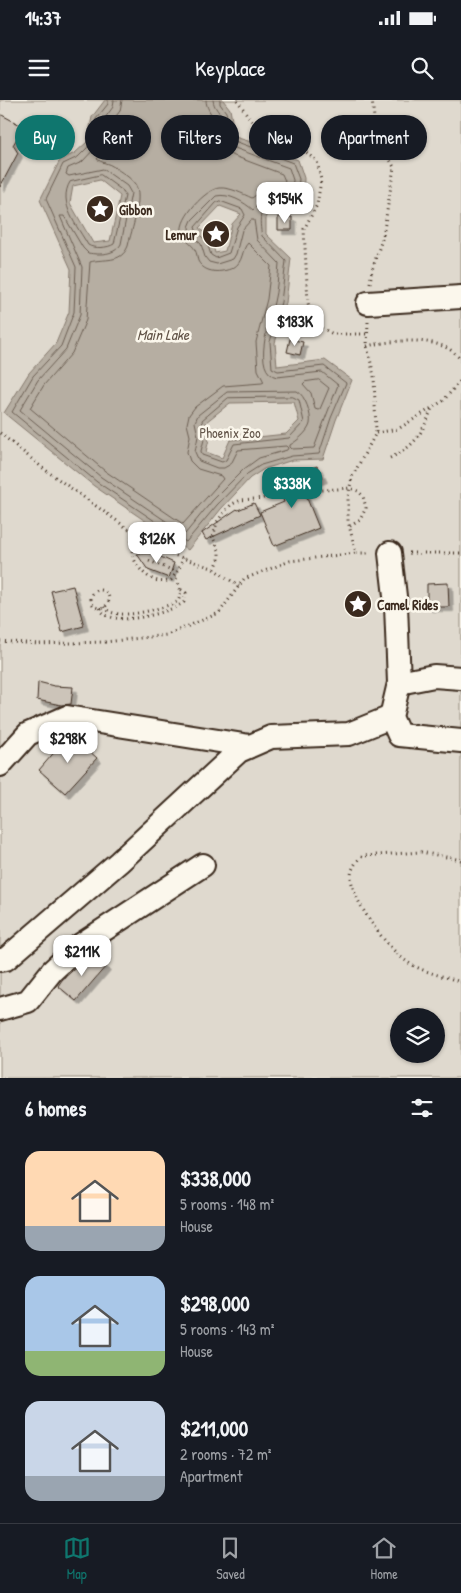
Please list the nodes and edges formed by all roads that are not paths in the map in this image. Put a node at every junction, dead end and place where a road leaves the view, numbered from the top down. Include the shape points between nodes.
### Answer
1 (461, 297) edge
2 (368, 303) road end
3 (390, 553) road end
4 (461, 678) edge
5 (399, 683) junction
6 (391, 717) junction
7 (461, 741) edge
8 (250, 746) junction
9 (0, 766) edge
10 (203, 865) dead end
11 (0, 960) edge
12 (0, 1009) edge

1 - 2 lane
3 - 5 lane
4 - 5 lane via 434,676
5 - 6 lane
6 - 7 lane via 399,735
6 - 8 lane via 349,734 271,737
8 - 9 lane via 67,718 28,734
8 - 11 lane via 239,752 120,862 14,953
10 - 12 lane via 79,946 52,971 28,1001

